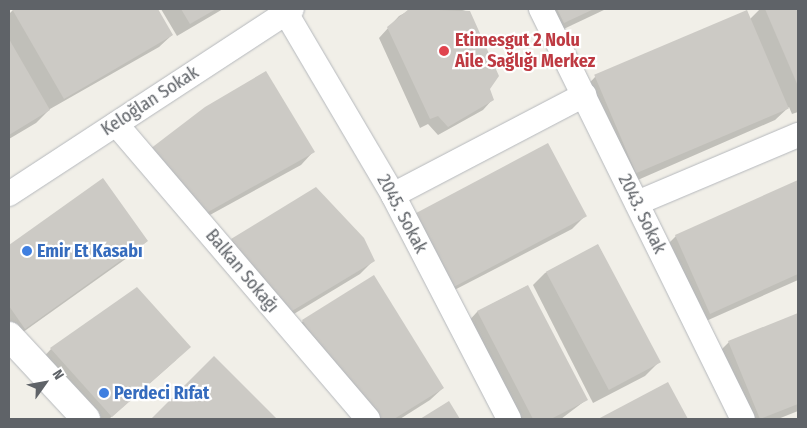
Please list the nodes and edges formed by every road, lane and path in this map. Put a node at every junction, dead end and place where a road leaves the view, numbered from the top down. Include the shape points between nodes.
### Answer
1 (541, 9) edge
2 (289, 11) edge
3 (584, 95) junction
4 (116, 124) junction
5 (798, 135) edge
6 (9, 194) edge
7 (393, 195) junction
8 (637, 203) junction
9 (9, 336) edge
10 (86, 419) edge
11 (368, 419) edge
12 (509, 419) edge
13 (743, 419) edge

1 - 3 street, 2043. Sokak
2 - 4 street, Keloğlan Sokak
2 - 7 street, 2045. Sokak
3 - 7 street
3 - 8 street, 2043. Sokak
4 - 6 street, Keloğlan Sokak
4 - 11 street, Balkan Sokağı
5 - 8 street
7 - 12 street, 2045. Sokak
8 - 13 street, 2043. Sokak
9 - 10 street

